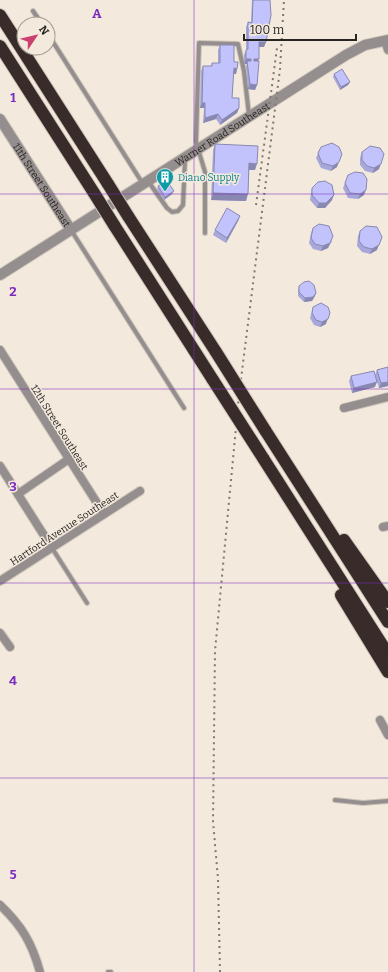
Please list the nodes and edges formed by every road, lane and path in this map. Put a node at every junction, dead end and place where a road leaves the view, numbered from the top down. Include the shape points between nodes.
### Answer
1 (33, 11) dead end
2 (0, 16) edge
3 (36, 16) edge
4 (387, 44) edge
5 (0, 46) edge
6 (56, 46) edge
7 (250, 116) junction
8 (0, 121) edge
9 (198, 149) junction
10 (185, 157) junction
11 (145, 182) junction
12 (71, 230) junction
13 (205, 233) dead end
14 (0, 275) edge
15 (0, 350) edge
16 (388, 398) edge
17 (184, 408) dead end
18 (344, 408) dead end
19 (69, 458) junction
20 (0, 466) edge
21 (300, 484) junction
22 (140, 491) dead end
23 (18, 494) junction
24 (104, 514) junction
25 (314, 538) junction
26 (52, 548) junction
27 (0, 581) edge
28 (388, 602) edge
29 (87, 603) dead end
30 (388, 622) edge
31 (0, 633) edge
32 (10, 647) dead end
33 (388, 654) edge
34 (388, 672) edge
35 (380, 720) dead end
36 (388, 735) edge
37 (334, 800) dead end
38 (388, 801) edge
39 (0, 905) edge
40 (40, 972) edge
41 (108, 972) edge
42 (112, 972) edge

1 - 3 lane
2 - 21 highway, bridge
4 - 7 street, Warner Road Southeast via 365,45 350,52
5 - 25 highway, bridge
6 - 11 lane
7 - 9 street, Warner Road Southeast
7 - 9 lane via 238,44 198,42
8 - 12 street, 11th Street Southeast
9 - 10 street, Warner Road Southeast
9 - 13 lane via 205,172
10 - 11 street, Warner Road Southeast
10 - 11 lane via 183,205 178,211 172,212 167,208
11 - 12 street, Warner Road Southeast
12 - 14 street, Warner Road Southeast
12 - 17 lane
15 - 19 street, 12th Street Southeast
16 - 18 street
19 - 23 street
19 - 24 street, 12th Street Southeast
20 - 23 street
21 - 28 highway via 356,555
21 - 30 highway
22 - 24 street, Hartford Avenue Southeast
23 - 26 street
24 - 26 street, Hartford Avenue Southeast
25 - 33 highway
25 - 34 highway via 335,585
26 - 27 street, Hartford Avenue Southeast
26 - 29 lane
31 - 32 street
35 - 36 street
37 - 38 lane via 363,803
39 - 40 street via 17,921 34,952
41 - 42 lane

